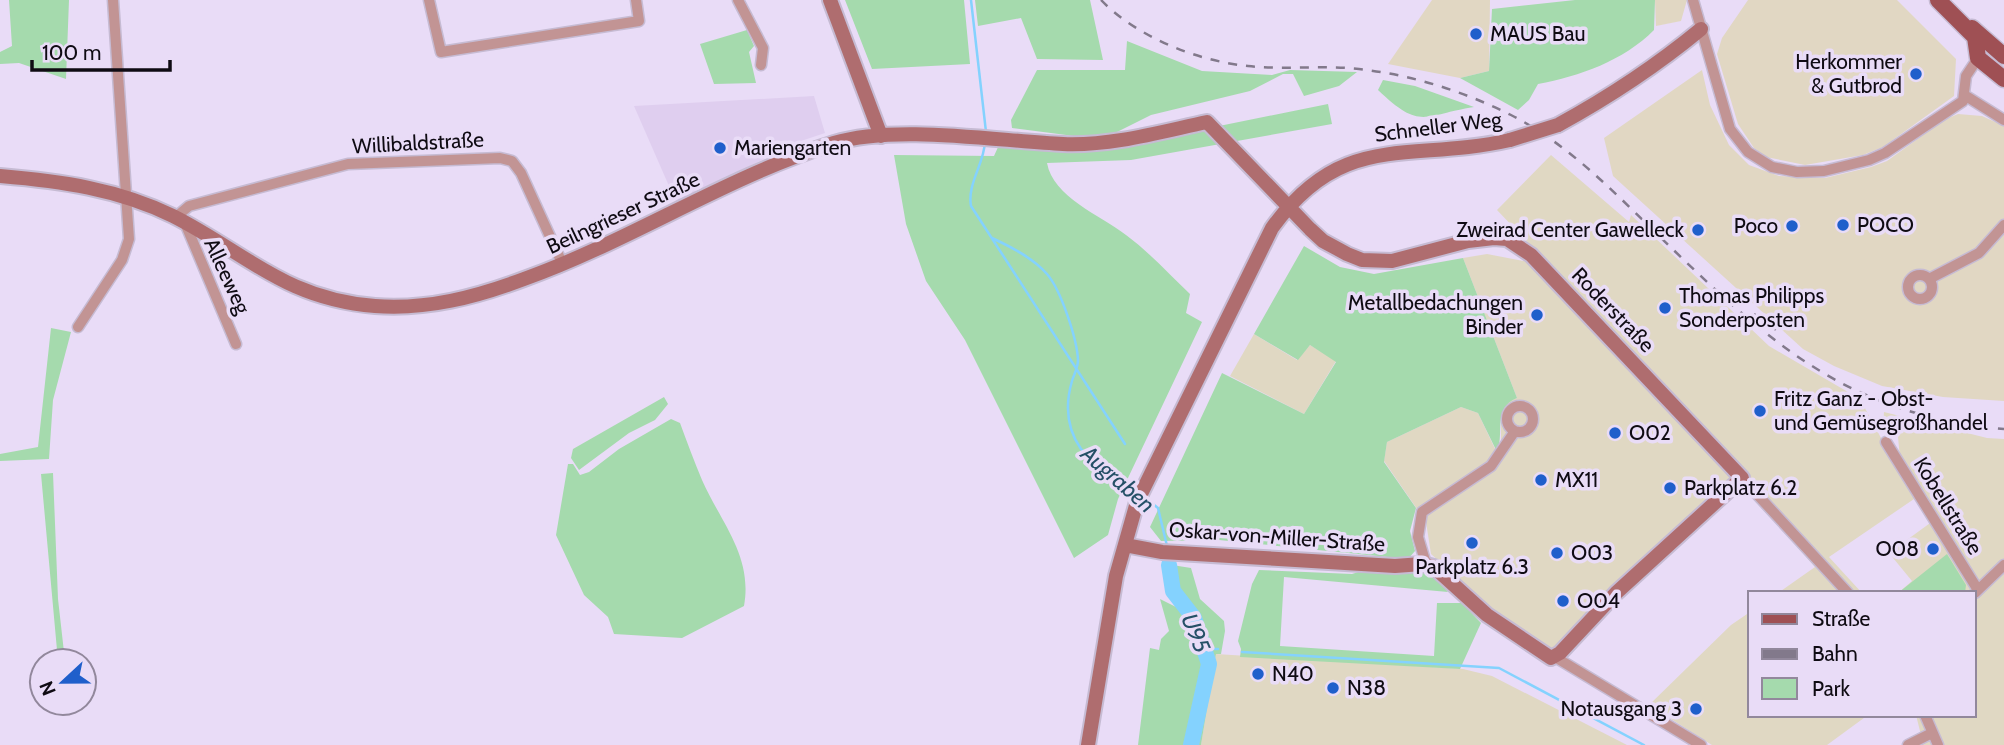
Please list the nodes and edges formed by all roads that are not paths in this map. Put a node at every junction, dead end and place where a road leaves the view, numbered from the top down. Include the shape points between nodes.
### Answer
1 (113, 0) edge
2 (429, 0) edge
3 (636, 0) edge
4 (738, 0) edge
5 (830, 0) edge
6 (1693, 0) edge
7 (1938, 0) edge
8 (1944, 0) edge
9 (1701, 29) junction
10 (2004, 56) edge
11 (1978, 58) junction
12 (761, 65) dead end
13 (2004, 67) edge
14 (2004, 79) edge
15 (1966, 96) junction
16 (2004, 120) edge
17 (881, 136) junction
18 (0, 176) edge
19 (124, 196) junction
20 (1288, 205) junction
21 (180, 220) junction
22 (2004, 225) edge
23 (563, 265) junction
24 (1929, 279) dead end
25 (78, 327) dead end
26 (236, 344) dead end
27 (1515, 431) dead end
28 (1886, 442) dead end
29 (1742, 478) junction
30 (1125, 545) junction
31 (1426, 564) junction
32 (2004, 565) edge
33 (1846, 591) edge
34 (1975, 591) edge
35 (1976, 592) edge
36 (1555, 657) junction
37 (1926, 717) edge
38 (1932, 733) junction
39 (1088, 745) edge
40 (1701, 745) edge
41 (1908, 745) edge
42 (1938, 745) edge

1 - 19 street via 127,178
2 - 3 street via 441,52 639,21
4 - 12 street via 763,48
5 - 17 main road
6 - 9 street
7 - 11 main road via 1975,37
8 - 10 main road
9 - 15 street via 1730,129 1748,152 1772,167 1824,171 1868,160
9 - 20 main road, Schneller Weg, bridge via 1660,64 1558,125 1483,146 1398,150 1349,162 1331,170
11 - 13 main road via 1989,57
11 - 14 main road
11 - 15 street via 1966,76
15 - 16 street
17 - 20 main road, Beilngrieser Straße via 1114,142 1208,122
17 - 23 main road, Beilngrieser Straße via 845,140 795,157
18 - 19 main road, Beilngrieser Straße via 53,181
19 - 21 main road, Beilngrieser Straße
19 - 25 street via 129,239 122,260
20 - 29 main road, Roderstraße via 1323,241 1362,260 1407,259 1480,239 1507,239 1517,245
20 - 30 main road, Schneller Weg via 1264,242 1144,486
21 - 23 main road, Beilngrieser Straße via 276,279 341,301 374,306 460,300
21 - 23 street, Willibaldstraße via 189,206 348,164 500,158 512,161 521,173
21 - 26 street, Alleeweg
22 - 24 street via 1979,253
27 - 31 street via 1491,466 1422,512 1418,537
28 - 34 street, Kobellstraße
29 - 33 street, Roderstraße
29 - 36 main road via 1616,593
30 - 31 main road, Oskar-von-Miller-Straße via 1168,552
30 - 39 main road, Schneller Weg via 1107,622
31 - 36 main road via 1500,625 1546,657
32 - 35 street
36 - 40 street
37 - 38 street
38 - 41 street
38 - 42 street

